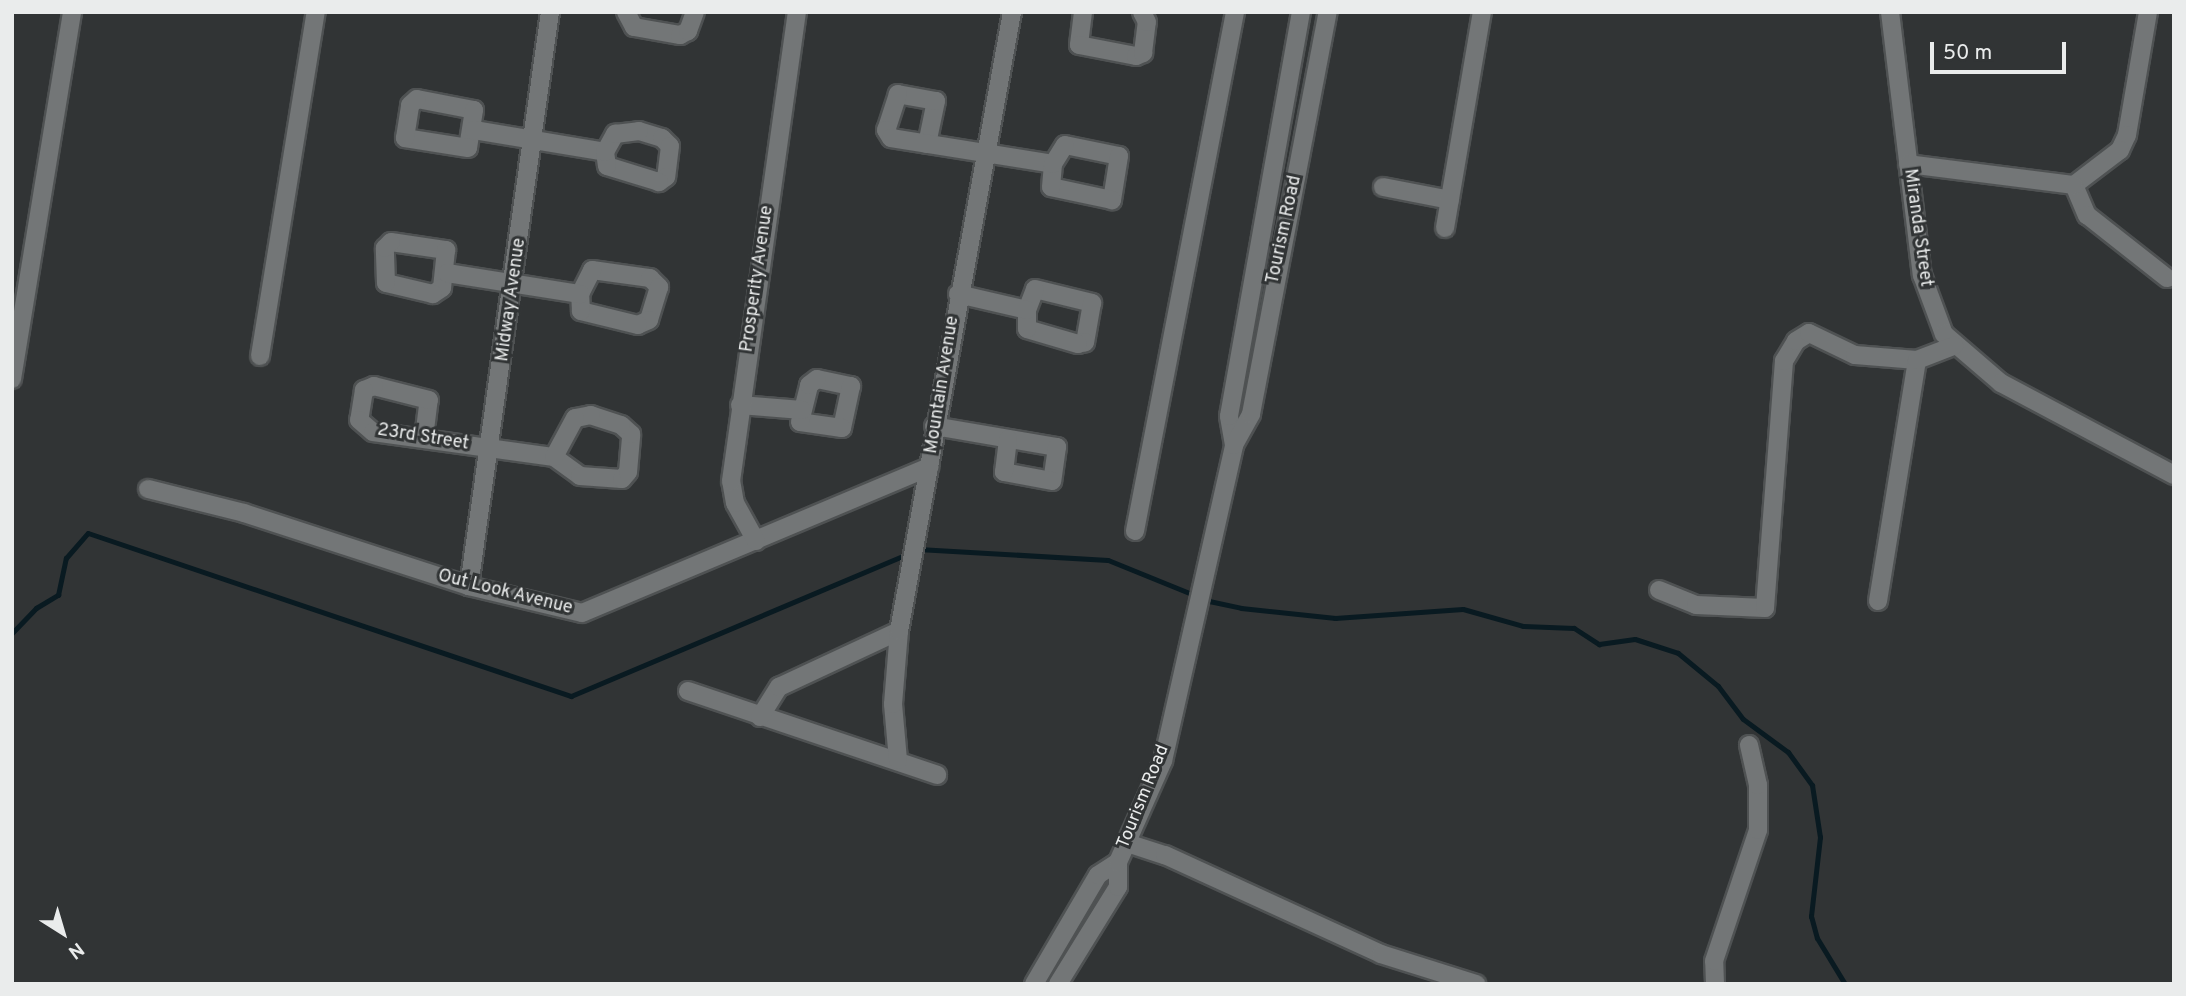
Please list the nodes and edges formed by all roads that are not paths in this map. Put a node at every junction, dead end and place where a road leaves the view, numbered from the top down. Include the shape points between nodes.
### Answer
1 (72, 12) edge
2 (316, 12) edge
3 (550, 12) edge
4 (626, 12) edge
5 (695, 12) edge
6 (797, 12) edge
7 (1012, 12) edge
8 (1083, 12) edge
9 (1235, 12) edge
10 (1301, 12) edge
11 (1328, 12) edge
12 (1482, 12) edge
13 (1890, 12) edge
14 (2148, 12) edge
15 (1145, 17) edge
16 (474, 130) dead end
17 (534, 137) junction
18 (927, 144) junction
19 (987, 151) junction
20 (605, 152) dead end
21 (1053, 164) dead end
22 (1908, 164) junction
23 (2074, 186) junction
24 (1382, 187) dead end
25 (1450, 201) junction
26 (1445, 228) dead end
27 (447, 273) dead end
28 (2167, 278) dead end
29 (514, 282) junction
30 (580, 294) junction
31 (958, 294) junction
32 (1027, 310) dead end
33 (1954, 346) junction
34 (260, 356) dead end
35 (1917, 360) junction
36 (12, 379) edge
37 (740, 405) junction
38 (802, 410) dead end
39 (934, 426) junction
40 (424, 438) junction
41 (1007, 439) junction
42 (1234, 445) junction
43 (491, 449) junction
44 (554, 457) junction
45 (930, 467) junction
46 (2174, 475) edge
47 (148, 489) dead end
48 (1135, 531) dead end
49 (756, 541) junction
50 (469, 586) junction
51 (1659, 590) dead end
52 (1878, 601) dead end
53 (899, 631) junction
54 (688, 691) dead end
55 (760, 717) junction
56 (1749, 744) dead end
57 (898, 760) junction
58 (937, 775) dead end
59 (1127, 843) junction
60 (1118, 862) junction
61 (1034, 984) edge
62 (1058, 984) edge
63 (1476, 984) edge
64 (1715, 984) edge

1 - 36 street
2 - 34 street
3 - 17 street, Midway Avenue
4 - 5 street via 634,27 680,35 688,31
6 - 37 street, Prosperity Avenue
7 - 19 street, Mountain Avenue
8 - 15 street via 1079,45 1136,56 1143,53
9 - 48 street
10 - 42 street, Tourism Road via 1229,416
11 - 42 street, Tourism Road via 1251,414
12 - 25 street
13 - 22 street, Miranda Street
14 - 23 street via 2127,135 2120,150
16 - 17 street
17 - 20 street
17 - 29 street, Midway Avenue
18 - 18 street via 891,138 886,130 895,99 904,93 937,104
18 - 19 street
19 - 21 street
19 - 31 street, Mountain Avenue
22 - 23 street
22 - 33 street, Miranda Street via 1922,275 1936,317
23 - 28 street via 2087,215
24 - 25 street
25 - 26 street
27 - 29 street
29 - 30 street
29 - 43 street, Midway Avenue
30 - 30 street via 582,311 638,325 649,320 659,287 646,275 592,270
31 - 32 street
31 - 39 street, Mountain Avenue
33 - 35 street
33 - 46 street, Miranda Street via 2001,383
35 - 51 street via 1856,355 1809,333 1796,341 1784,362 1765,608 1696,605
35 - 52 street
37 - 38 street
37 - 49 street, Prosperity Avenue via 731,481 735,503
39 - 41 street
39 - 45 street, Mountain Avenue
40 - 40 street, 23rd Street via 373,432 359,420 364,390 374,386 425,398 431,405
40 - 43 street, 23rd Street
41 - 41 street via 1057,447 1050,482 1004,472
42 - 59 street, Tourism Road via 1163,761
43 - 44 street, 23rd Street
43 - 50 street, Midway Avenue
44 - 44 street via 580,476 622,479 628,472 631,435 621,425 591,415 575,418 562,434
45 - 49 street, Out Look Avenue
45 - 53 street, Mountain Avenue
47 - 50 street, Out Look Avenue via 244,513
49 - 50 street, Out Look Avenue via 582,613
53 - 55 street via 779,687
53 - 57 street, Mountain Avenue via 893,704
54 - 55 street
55 - 57 street
56 - 64 street via 1758,785 1758,830 1714,961
57 - 58 street
59 - 60 street, Tourism Road
59 - 63 street via 1165,855 1381,954
60 - 61 street, Tourism Road via 1098,875
60 - 62 street, Tourism Road via 1118,887

